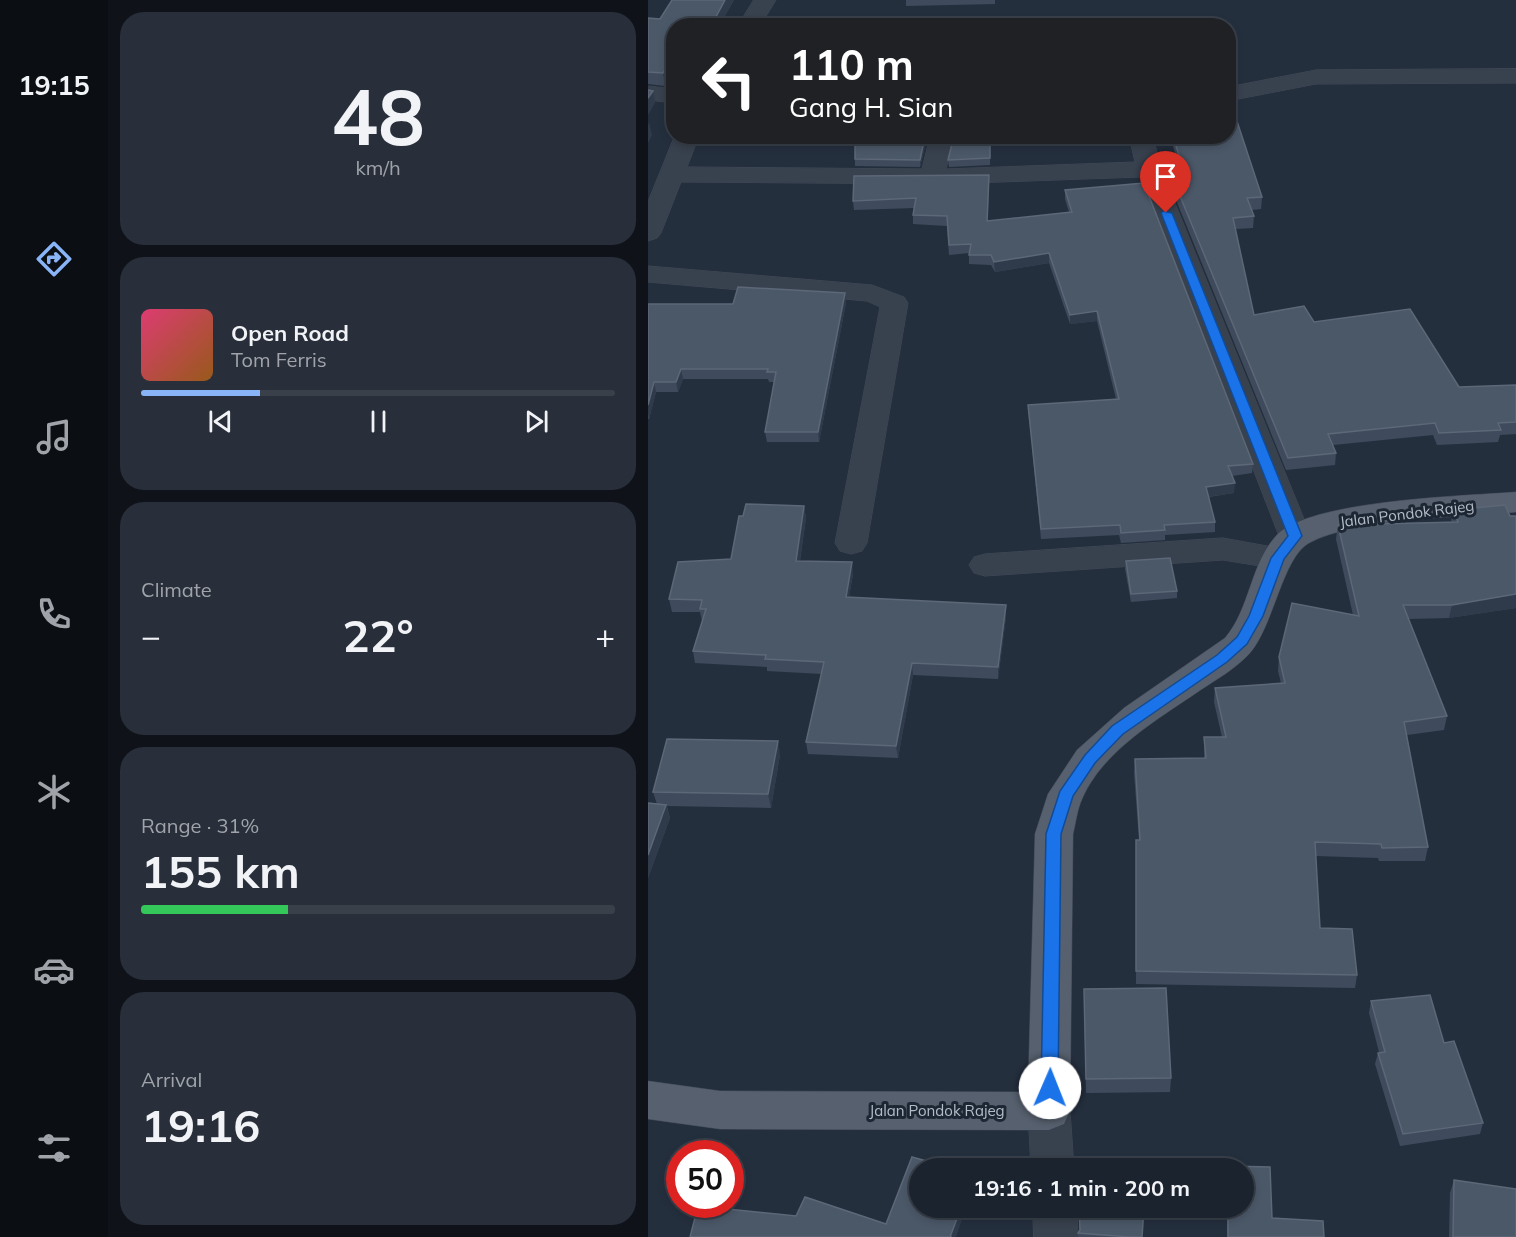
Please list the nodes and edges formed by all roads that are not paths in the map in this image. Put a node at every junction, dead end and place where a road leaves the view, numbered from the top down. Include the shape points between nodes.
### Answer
1 (765, 0) edge
2 (754, 18) edge
3 (1516, 76) edge
4 (1236, 92) edge
5 (648, 93) edge
6 (666, 95) edge
7 (684, 144) edge
8 (940, 144) edge
9 (1143, 144) edge
10 (1149, 169) junction
11 (672, 174) junction
12 (932, 177) junction
13 (648, 233) edge
14 (648, 274) edge
15 (1516, 502) edge
16 (851, 543) dead end
17 (1286, 547) junction
18 (985, 565) dead end
19 (648, 1100) edge
20 (1050, 1111) junction
21 (1052, 1158) edge
22 (1055, 1218) edge
23 (1056, 1237) edge

1 - 2 street
3 - 4 street via 1316,77
5 - 6 street
7 - 11 street
8 - 12 street
9 - 10 street
10 - 12 street
10 - 17 street
11 - 12 street
11 - 13 street
14 - 16 street via 872,293 894,303
15 - 17 main road, Jalan Pondok Rajeg via 1333,523
17 - 18 street
17 - 20 main road via 1242,640 1222,659 1118,730 1090,759 1066,795 1054,834
19 - 20 main road, Jalan Pondok Rajeg via 720,1110
20 - 21 street
22 - 23 street

